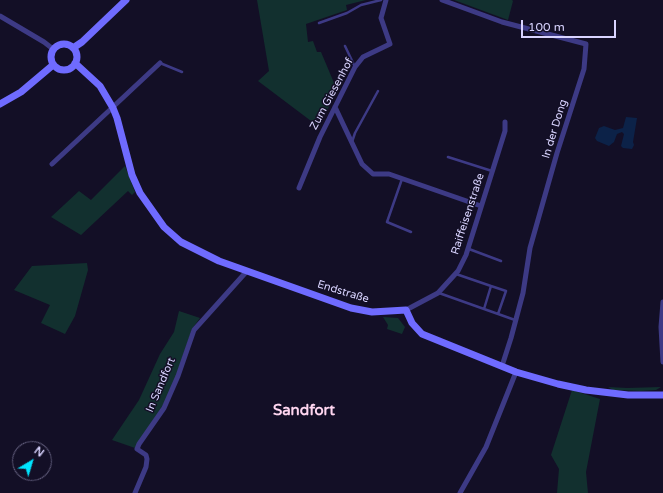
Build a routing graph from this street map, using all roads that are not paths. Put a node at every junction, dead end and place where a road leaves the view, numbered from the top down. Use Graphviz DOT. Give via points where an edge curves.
graph roads {
  1 [pos="126,0"];
  2 [pos="381,0"];
  3 [pos="386,0"];
  4 [pos="442,0"];
  5 [pos="0,16"];
  6 [pos="319,23"];
  7 [pos="345,46"];
  8 [pos="73,48"];
  9 [pos="53,49"];
  10 [pos="75,63"];
  11 [pos="160,63"];
  12 [pos="53,65"];
  13 [pos="355,67"];
  14 [pos="182,72"];
  15 [pos="378,91"];
  16 [pos="0,104"];
  17 [pos="335,107"];
  18 [pos="113,108"];
  19 [pos="505,122"];
  20 [pos="352,143"];
  21 [pos="448,157"];
  22 [pos="52,164"];
  23 [pos="492,171"];
  24 [pos="402,179"];
  25 [pos="299,188"];
  26 [pos="481,206"];
  27 [pos="411,232"];
  28 [pos="468,248"];
  29 [pos="501,261"];
  30 [pos="247,271"];
  31 [pos="456,274"];
  32 [pos="491,286"];
  33 [pos="438,292"];
  34 [pos="663,302"];
  35 [pos="484,309"];
  36 [pos="406,310"];
  37 [pos="498,314"];
  38 [pos="516,320"];
  39 [pos="663,362"];
  40 [pos="502,366"];
  41 [pos="516,372"];
  42 [pos="663,395"];
  43 [pos="135,493"];
  44 [pos="460,493"];
  1 -- 8 [label="street"];
  2 -- 6 [label="lane" via="361,5"];
  3 -- 13 [label="street, Zum Giesenhof" via="381,18 390,44 363,57"];
  4 -- 38 [label="street, In der Dong" via="502,22 586,44 584,69 530,248"];
  5 -- 9 [label="street"];
  7 -- 13 [label="lane"];
  8 -- 9 [label="street" via="63,44"];
  8 -- 10 [label="street" via="77,55"];
  9 -- 12 [label="street" via="50,57"];
  10 -- 12 [label="street" via="68,70 57,69"];
  10 -- 18 [label="street, Endstraße" via="100,86"];
  11 -- 14 [label="lane"];
  11 -- 18 [label="street"];
  12 -- 16 [label="street" via="21,92"];
  13 -- 17 [label="street, Zum Giesenhof"];
  15 -- 20 [label="lane" via="355,132"];
  17 -- 20 [label="street"];
  17 -- 25 [label="street, Zum Giesenhof"];
  18 -- 22 [label="street"];
  18 -- 30 [label="street, Endstraße" via="132,175 140,193 164,227 181,242 199,252"];
  19 -- 23 [label="street, Raiffeisenstraße" via="505,131"];
  20 -- 24 [label="street" via="362,164 373,174 389,174"];
  21 -- 23 [label="lane"];
  23 -- 26 [label="street, Raiffeisenstraße"];
  24 -- 26 [label="street"];
  24 -- 27 [label="lane" via="387,222"];
  26 -- 28 [label="street, Raiffeisenstraße"];
  28 -- 29 [label="lane"];
  28 -- 31 [label="street, Raiffeisenstraße"];
  30 -- 36 [label="street, Endstraße" via="351,308 372,312"];
  30 -- 43 [label="street, In Sandfort" via="194,330 167,401 157,421 137,449 146,455 147,459"];
  31 -- 32 [label="lane"];
  31 -- 33 [label="street, Raiffeisenstraße"];
  32 -- 35 [label="lane"];
  32 -- 37 [label="lane" via="506,291"];
  33 -- 35 [label="lane"];
  33 -- 36 [label="street, Raiffeisenstraße"];
  34 -- 39 [label="street"];
  35 -- 37 [label="lane"];
  36 -- 40 [label="street" via="412,323 422,334"];
  37 -- 38 [label="lane"];
  38 -- 40 [label="street, In der Dong"];
  40 -- 41 [label="street"];
  41 -- 42 [label="street" via="586,390 628,395"];
  41 -- 44 [label="street" via="486,447"];
}
